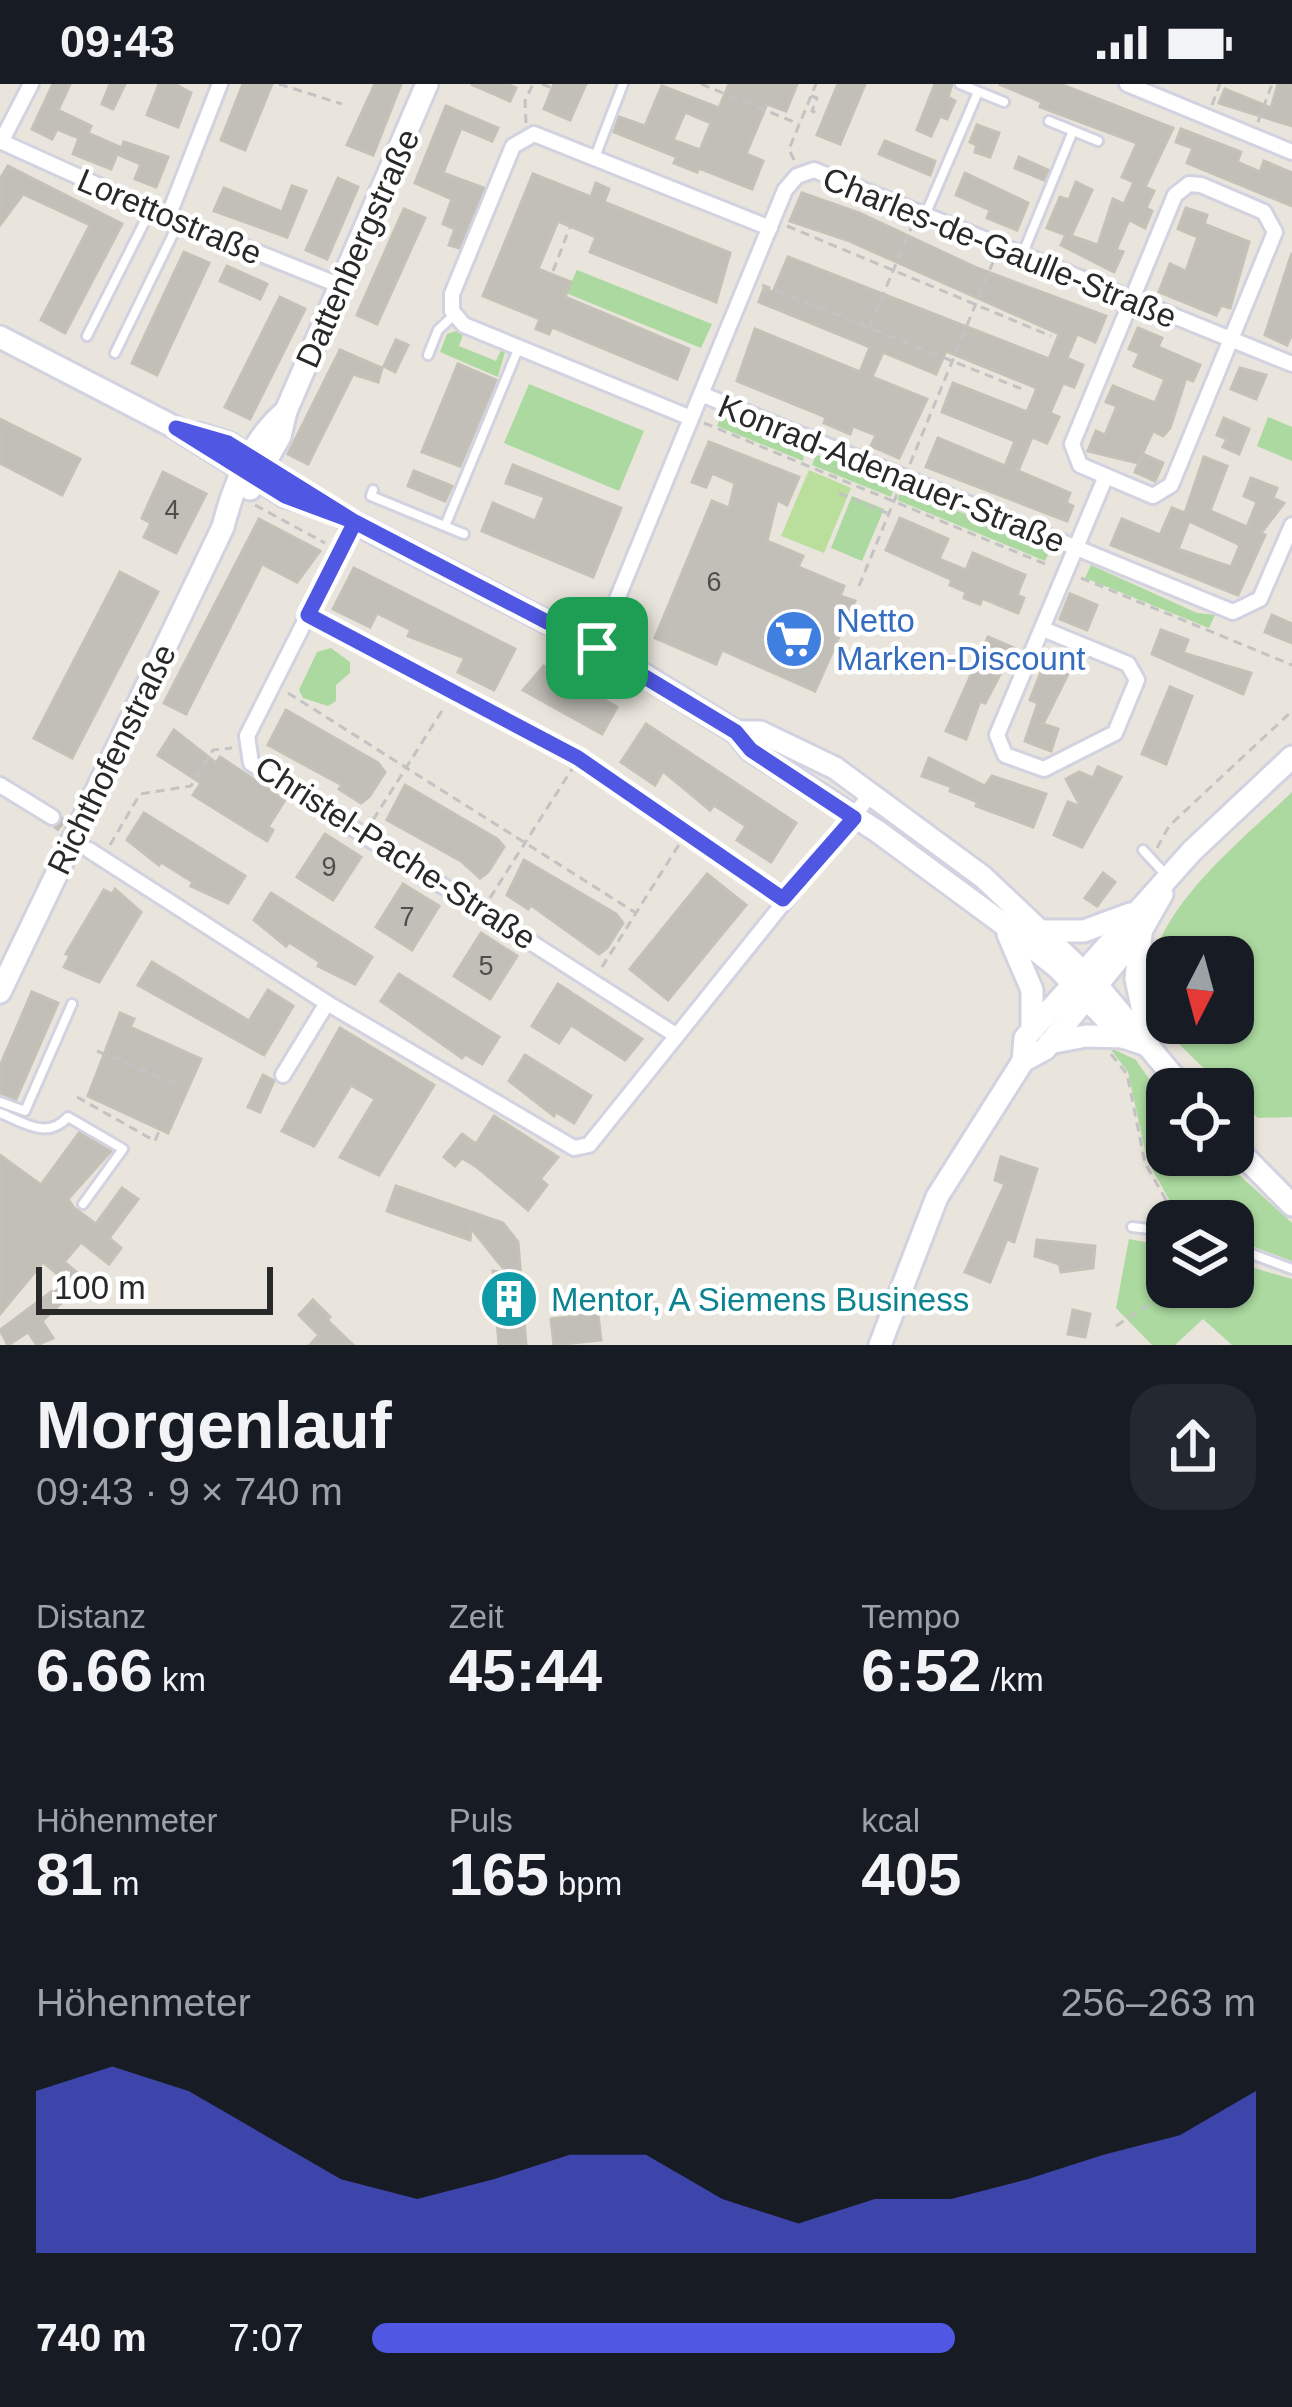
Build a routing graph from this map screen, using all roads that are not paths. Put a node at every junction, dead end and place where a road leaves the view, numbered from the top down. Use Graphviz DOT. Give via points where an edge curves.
graph roads {
  1 [pos="32,84"];
  2 [pos="220,84"];
  3 [pos="427,84"];
  4 [pos="623,84"];
  5 [pos="960,84"];
  6 [pos="1127,84"];
  7 [pos="978,92"];
  8 [pos="1004,102"];
  9 [pos="1049,121"];
  10 [pos="1073,131"];
  11 [pos="1098,141"];
  12 [pos="0,142"];
  13 [pos="1292,152"];
  14 [pos="595,157"];
  15 [pos="151,210"];
  16 [pos="926,213"];
  17 [pos="174,219"];
  18 [pos="775,226"];
  19 [pos="1023,253"];
  20 [pos="341,286"];
  21 [pos="1134,298"];
  22 [pos="454,314"];
  23 [pos="87,336"];
  24 [pos="0,337"];
  25 [pos="1233,341"];
  26 [pos="519,347"];
  27 [pos="116,353"];
  28 [pos="428,355"];
  29 [pos="1292,364"];
  30 [pos="701,394"];
  31 [pos="692,418"];
  32 [pos="253,475"];
  33 [pos="1106,476"];
  34 [pos="373,490"];
  35 [pos="355,522"];
  36 [pos="445,526"];
  37 [pos="1291,530"];
  38 [pos="464,534"];
  39 [pos="1074,548"];
  40 [pos="308,615"];
  41 [pos="1043,629"];
  42 [pos="597,648"];
  43 [pos="736,732"];
  44 [pos="811,754"];
  45 [pos="1292,758"];
  46 [pos="794,778"];
  47 [pos="0,785"];
  48 [pos="871,794"];
  49 [pos="52,818"];
  50 [pos="854,818"];
  51 [pos="1143,850"];
  52 [pos="95,855"];
  53 [pos="1173,873"];
  54 [pos="783,899"];
  55 [pos="1139,921"];
  56 [pos="1002,923"];
  57 [pos="1043,931"];
  58 [pos="1084,984"];
  59 [pos="0,992"];
  60 [pos="328,1003"];
  61 [pos="72,1004"];
  62 [pos="674,1034"];
  63 [pos="1040,1036"];
  64 [pos="1131,1044"];
  65 [pos="1159,1068"];
  66 [pos="284,1075"];
  67 [pos="0,1102"];
  68 [pos="0,1113"];
  69 [pos="1254,1166"];
  70 [pos="83,1204"];
  71 [pos="1292,1205"];
  72 [pos="1132,1227"];
  73 [pos="1146,1229"];
  74 [pos="1254,1255"];
  75 [pos="1292,1270"];
  76 [pos="880,1345"];
  1 -- 12 [label="street"];
  2 -- 17 [label="street"];
  3 -- 20 [label="main road, Dattenbergstraße"];
  4 -- 14 [label="lane"];
  5 -- 7 [label="lane"];
  6 -- 13 [label="street"];
  7 -- 8 [label="lane"];
  7 -- 16 [label="lane"];
  9 -- 10 [label="lane"];
  10 -- 11 [label="lane"];
  10 -- 19 [label="lane"];
  12 -- 15 [label="street, Lorettostraße"];
  14 -- 18 [label="street"];
  14 -- 22 [label="street" via="542,135 513,146 452,294"];
  15 -- 17 [label="street, Lorettostraße"];
  15 -- 23 [label="lane"];
  16 -- 18 [label="street, Charles-de-Gaulle-Straße" via="824,172 800,173 785,190"];
  16 -- 19 [label="street, Charles-de-Gaulle-Straße"];
  17 -- 20 [label="street, Lorettostraße"];
  17 -- 27 [label="lane"];
  18 -- 30 [label="street, Charles-de-Gaulle-Straße"];
  19 -- 21 [label="street, Charles-de-Gaulle-Straße"];
  20 -- 32 [label="main road, Dattenbergstraße" via="280,436"];
  21 -- 25 [label="street, Charles-de-Gaulle-Straße"];
  21 -- 25 [label="street" via="1183,186 1264,212 1275,232"];
  21 -- 33 [label="street" via="1072,444 1080,465"];
  22 -- 26 [label="street"];
  22 -- 28 [label="lane"];
  24 -- 32 [label="main road"];
  25 -- 29 [label="street, Charles-de-Gaulle-Straße"];
  25 -- 33 [label="street" via="1168,490 1153,496"];
  26 -- 31 [label="street"];
  26 -- 36 [label="lane"];
  30 -- 31 [label="street, Konrad-Adenauer-Straße"];
  30 -- 39 [label="street, Konrad-Adenauer-Straße"];
  31 -- 42 [label="street, Konrad-Adenauer-Straße"];
  32 -- 35 [label="main road"];
  32 -- 59 [label="main road, Richthofenstraße"];
  33 -- 39 [label="street"];
  34 -- 36 [label="lane" via="371,496"];
  35 -- 40 [label="street, Christel-Pache-Straße"];
  35 -- 42 [label="main road"];
  36 -- 38 [label="lane"];
  37 -- 39 [label="street, Konrad-Adenauer-Straße" via="1260,599 1233,612"];
  39 -- 41 [label="street"];
  40 -- 54 [label="street" via="578,758"];
  40 -- 62 [label="street, Christel-Pache-Straße" via="245,746 251,763"];
  41 -- 41 [label="street" via="998,735 1005,755 1044,769 1115,733 1137,680 1128,664"];
  42 -- 43 [label="main road"];
  43 -- 44 [label="main road" via="760,732"];
  43 -- 46 [label="main road"];
  44 -- 46 [label="lane"];
  44 -- 48 [label="main road"];
  45 -- 53 [label="main road"];
  46 -- 50 [label="main road"];
  47 -- 49 [label="street"];
  48 -- 50 [label="street"];
  48 -- 57 [label="main road"];
  50 -- 54 [label="street"];
  50 -- 56 [label="main road"];
  51 -- 53 [label="lane"];
  52 -- 60 [label="street"];
  53 -- 55 [label="main road"];
  54 -- 62 [label="street"];
  55 -- 57 [label="main road"];
  55 -- 58 [label="main road"];
  55 -- 64 [label="main road"];
  56 -- 58 [label="main road"];
  56 -- 63 [label="main road" via="1032,990"];
  57 -- 58 [label="main road"];
  58 -- 63 [label="main road"];
  58 -- 64 [label="main road" via="1138,1029"];
  60 -- 62 [label="street" via="574,1148 589,1145"];
  60 -- 66 [label="street"];
  61 -- 67 [label="lane" via="25,1111"];
  63 -- 64 [label="main road"];
  63 -- 76 [label="main road" via="937,1197"];
  64 -- 65 [label="main road"];
  68 -- 70 [label="lane" via="43,1131 68,1117 123,1149"];
  69 -- 71 [label="main road"];
  72 -- 73 [label="lane"];
  74 -- 75 [label="lane"];
}
